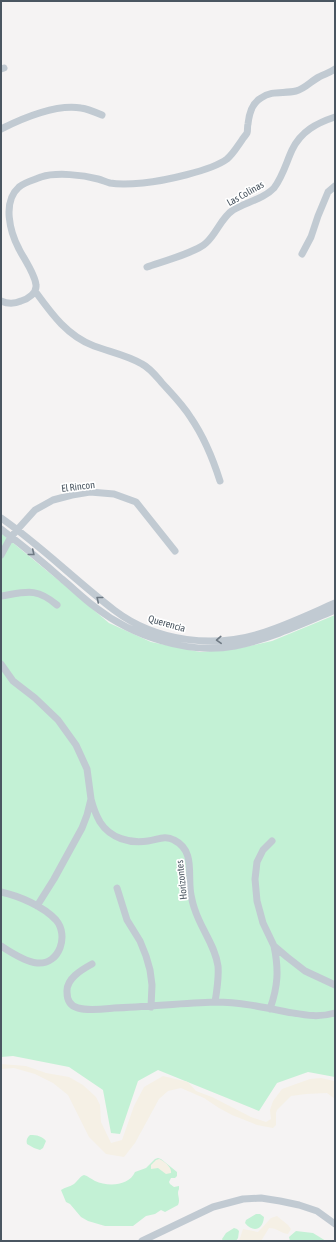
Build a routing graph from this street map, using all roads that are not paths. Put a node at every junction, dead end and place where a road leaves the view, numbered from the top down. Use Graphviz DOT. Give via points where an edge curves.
graph roads {
  1 [pos="335,69"];
  2 [pos="102,115"];
  3 [pos="335,117"];
  4 [pos="1,129"];
  5 [pos="335,186"];
  6 [pos="302,254"];
  7 [pos="147,267"];
  8 [pos="35,291"];
  9 [pos="1,301"];
  10 [pos="220,481"];
  11 [pos="1,518"];
  12 [pos="1,529"];
  13 [pos="17,530"];
  14 [pos="11,537"];
  15 [pos="175,551"];
  16 [pos="1,555"];
  17 [pos="1,596"];
  18 [pos="335,603"];
  19 [pos="57,605"];
  20 [pos="335,610"];
  21 [pos="1,664"];
  22 [pos="91,799"];
  23 [pos="272,840"];
  24 [pos="117,888"];
  25 [pos="1,892"];
  26 [pos="37,906"];
  27 [pos="1,946"];
  28 [pos="274,946"];
  29 [pos="92,964"];
  30 [pos="335,985"];
  31 [pos="215,1002"];
  32 [pos="151,1006"];
  33 [pos="270,1009"];
  34 [pos="335,1013"];
  35 [pos="335,1224"];
  36 [pos="142,1241"];
  1 -- 8 [label="street" via="304,88 268,94 255,102 251,108 247,133 235,152 218,164 153,182 110,183 74,175 58,175 45,176 19,187 10,202 9,216 12,234 34,277"];
  2 -- 4 [label="street" via="82,108 68,107 22,119"];
  3 -- 7 [label="street, Las Colinas" via="319,122 306,131 293,149 285,170 273,189 227,215 205,244"];
  5 -- 6 [label="street" via="328,192"];
  8 -- 9 [label="street" via="29,298 15,304"];
  8 -- 10 [label="street" via="52,314 78,338 143,364 152,372 190,416 201,434"];
  11 -- 13 [label="street, Querencia"];
  12 -- 14 [label="street, Querencia"];
  13 -- 14 [label="street, El Rincon"];
  13 -- 15 [label="street, El Rincon" via="36,510 53,500 90,492 114,494 136,502"];
  18 -- 13 [label="street, Querencia, one-way" via="264,633 232,640 197,641 175,638 128,620"];
  14 -- 16 [label="street, El Rincon"];
  14 -- 20 [label="street, Querencia, one-way" via="109,617 151,638 174,644 197,647 234,646 267,638"];
  17 -- 19 [label="street" via="34,592 42,594"];
  21 -- 22 [label="street" via="13,681 58,720 76,745 87,769"];
  22 -- 26 [label="street" via="82,828"];
  22 -- 31 [label="street, Horizontes" via="100,822 113,835 131,842 166,838 174,840 187,852 190,860 190,892 195,910 214,949 218,966"];
  23 -- 28 [label="street" via="263,850 258,862 255,892 262,923"];
  24 -- 32 [label="street" via="127,920 146,956 152,985"];
  25 -- 26 [label="street"];
  26 -- 27 [label="street" via="53,918 59,927 62,939 56,956 46,962 36,963"];
  28 -- 30 [label="street" via="294,963"];
  28 -- 33 [label="street" via="278,974"];
  29 -- 32 [label="street" via="82,970 66,987 70,1003 77,1008"];
  31 -- 32 [label="street"];
  31 -- 33 [label="street"];
  33 -- 34 [label="street" via="316,1016"];
  35 -- 36 [label="street" via="317,1211 299,1205 262,1198 243,1199 213,1207"];
}
